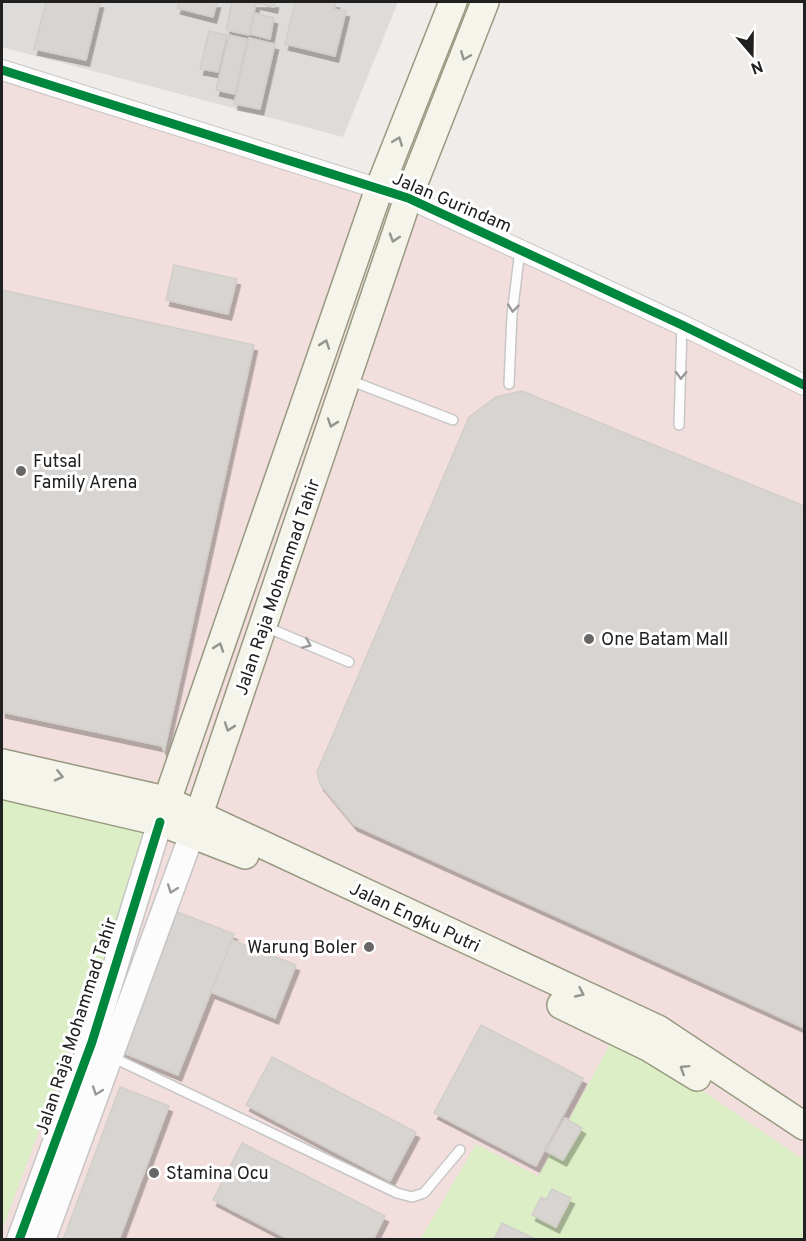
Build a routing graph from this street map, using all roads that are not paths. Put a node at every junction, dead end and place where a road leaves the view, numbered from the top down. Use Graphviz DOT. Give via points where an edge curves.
graph roads {
  1 [pos="453,2"];
  2 [pos="485,2"];
  3 [pos="2,70"];
  4 [pos="379,189"];
  5 [pos="408,198"];
  6 [pos="520,250"];
  7 [pos="682,325"];
  8 [pos="347,379"];
  9 [pos="509,384"];
  10 [pos="804,385"];
  11 [pos="453,420"];
  12 [pos="680,424"];
  13 [pos="264,626"];
  14 [pos="349,662"];
  15 [pos="2,763"];
  16 [pos="2,785"];
  17 [pos="162,811"];
  18 [pos="196,824"];
  19 [pos="110,1057"];
  20 [pos="804,1126"];
  21 [pos="804,1145"];
  22 [pos="460,1150"];
  23 [pos="19,1239"];
  24 [pos="43,1239"];
  4 -- 1 [label="main road, Jalan Raja Mohammad Tahir, one-way"];
  2 -- 5 [label="main road, Jalan Raja Mohammad Tahir, one-way"];
  3 -- 4 [label="street, Jalan Gurindam"];
  4 -- 5 [label="street, Jalan Gurindam"];
  17 -- 4 [label="main road, Jalan Raja Mohammad Tahir, one-way"];
  5 -- 6 [label="street, Jalan Gurindam"];
  5 -- 8 [label="main road, Jalan Raja Mohammad Tahir, one-way"];
  6 -- 7 [label="street, Jalan Gurindam"];
  6 -- 9 [label="lane, one-way"];
  7 -- 10 [label="street, Jalan Gurindam"];
  7 -- 12 [label="lane, one-way"];
  8 -- 11 [label="lane"];
  8 -- 13 [label="main road, Jalan Raja Mohammad Tahir, one-way"];
  13 -- 14 [label="lane, one-way"];
  13 -- 18 [label="main road, Jalan Raja Mohammad Tahir, one-way"];
  15 -- 17 [label="main road, Jalan Engku Putri, one-way"];
  16 -- 17 [label="main road, Jalan Engku Putri"];
  17 -- 18 [label="main road, Jalan Engku Putri"];
  17 -- 23 [label="street, Jalan Raja Mohammad Tahir" via="92,1042"];
  18 -- 19 [label="street, Jalan Raja Mohammad Tahir, one-way"];
  18 -- 20 [label="main road, Jalan Engku Putri, one-way" via="658,1029"];
  21 -- 18 [label="main road, Jalan Engku Putri, one-way" via="648,1047"];
  19 -- 22 [label="lane" via="412,1197 424,1193"];
  19 -- 24 [label="street, Jalan Raja Mohammad Tahir, one-way"];
}
